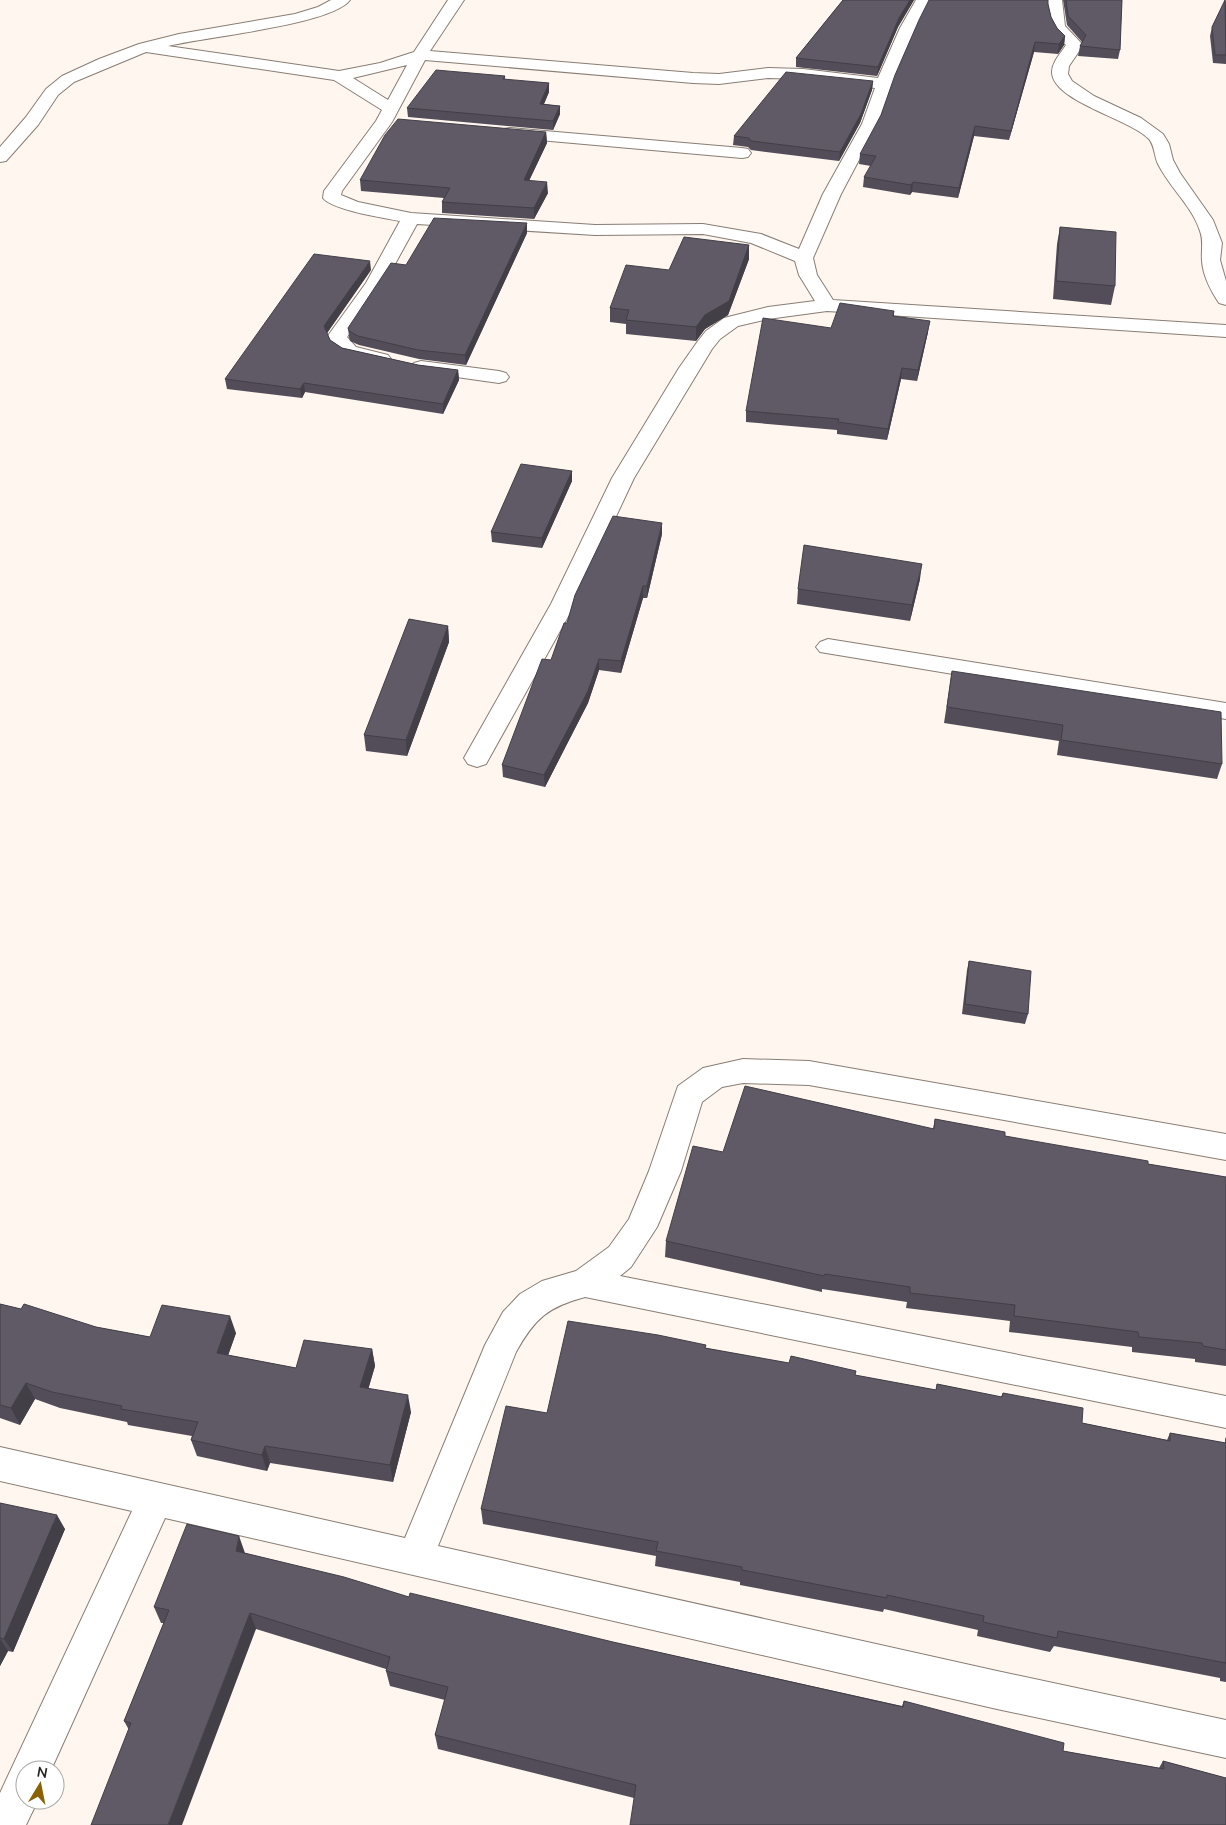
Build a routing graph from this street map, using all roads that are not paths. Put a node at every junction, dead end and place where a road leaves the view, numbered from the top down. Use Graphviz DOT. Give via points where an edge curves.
graph roads {
  1 [pos="342,0"];
  2 [pos="456,0"];
  3 [pos="924,0"];
  4 [pos="1055,1"];
  5 [pos="145,47"];
  6 [pos="420,55"];
  7 [pos="339,76"];
  8 [pos="884,84"];
  9 [pos="387,115"];
  10 [pos="404,124"];
  11 [pos="493,132"];
  12 [pos="742,153"];
  13 [pos="0,157"];
  14 [pos="411,218"];
  15 [pos="804,258"];
  16 [pos="1226,298"];
  17 [pos="827,305"];
  18 [pos="1226,330"];
  19 [pos="499,377"];
  20 [pos="828,647"];
  21 [pos="1226,711"];
  22 [pos="477,758"];
  23 [pos="1226,1147"];
  24 [pos="585,1283"];
  25 [pos="1226,1412"];
  26 [pos="0,1464"];
  27 [pos="156,1498"];
  28 [pos="415,1559"];
  29 [pos="1226,1739"];
  30 [pos="36,1760"];
  31 [pos="15,1805"];
  32 [pos="6,1825"];
  1 -- 5 [label="street" via="297,18 184,37"];
  2 -- 6 [label="street"];
  3 -- 8 [label="street"];
  4 -- 16 [label="street" via="1060,34 1074,44 1062,63 1060,74 1078,94 1143,125 1157,137 1168,167 1204,217 1213,242 1211,260 1215,279"];
  5 -- 7 [label="street"];
  5 -- 13 [label="street" via="75,76 52,92"];
  6 -- 7 [label="street" via="384,67"];
  6 -- 8 [label="street" via="684,77 719,78 768,72"];
  6 -- 9 [label="street"];
  7 -- 9 [label="street"];
  8 -- 15 [label="street" via="870,124 832,194"];
  9 -- 10 [label="street"];
  9 -- 14 [label="street" via="332,198 353,206"];
  11 -- 12 [label="street"];
  14 -- 15 [label="street" via="587,229 703,229 755,238"];
  14 -- 19 [label="street" via="375,284 337,337 340,345 351,352 419,367"];
  15 -- 17 [label="street" via="808,275"];
  17 -- 18 [label="street"];
  17 -- 22 [label="street" via="768,313 732,322 705,345 623,478 563,604"];
  20 -- 21 [label="street"];
  23 -- 24 [label="street" via="809,1073 742,1071 714,1076 689,1095 665,1171 640,1227 620,1256"];
  24 -- 25 [label="street"];
  24 -- 28 [label="street" via="554,1291 532,1304 515,1322 502,1345"];
  26 -- 27 [label="street"];
  27 -- 28 [label="street"];
  27 -- 30 [label="street"];
  28 -- 29 [label="street"];
  31 -- 32 [label="street"];
}
